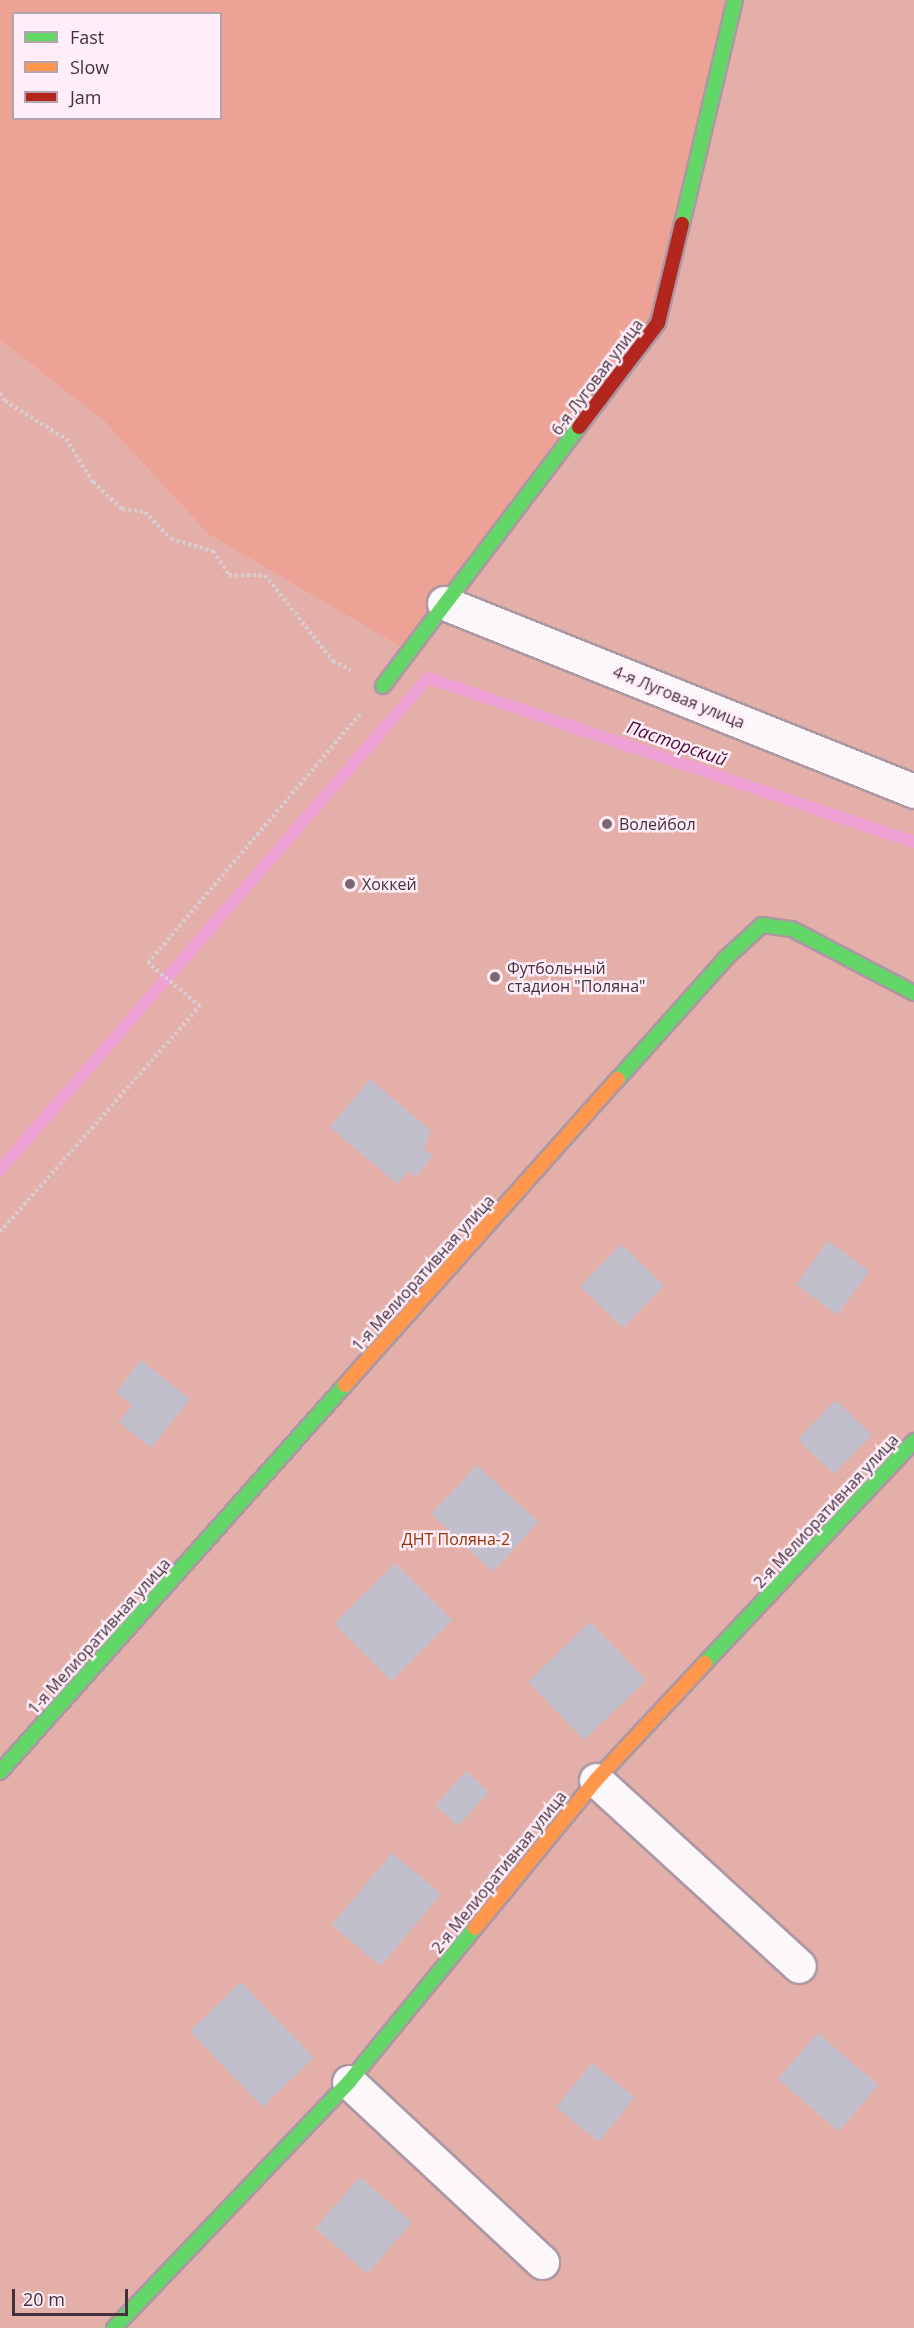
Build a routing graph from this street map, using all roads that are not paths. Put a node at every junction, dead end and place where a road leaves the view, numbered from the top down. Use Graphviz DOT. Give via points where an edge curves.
graph roads {
  1 [pos="735,0"];
  2 [pos="444,603"];
  3 [pos="382,686"];
  4 [pos="914,791"];
  5 [pos="914,993"];
  6 [pos="914,1441"];
  7 [pos="0,1772"];
  8 [pos="596,1780"];
  9 [pos="799,1966"];
  10 [pos="349,2082"];
  11 [pos="542,2262"];
  12 [pos="114,2328"];
  1 -- 2 [label="street, 6-я Луговая улица" via="658,323"];
  2 -- 3 [label="street, 6-я Луговая улица"];
  2 -- 4 [label="street, 4-я Луговая улица"];
  5 -- 7 [label="street, 1-я Мелиоративная улица" via="792,929 762,925 718,967"];
  6 -- 8 [label="street, 2-я Мелиоративная улица"];
  8 -- 9 [label="street"];
  8 -- 10 [label="street, 2-я Мелиоративная улица"];
  10 -- 11 [label="street"];
  10 -- 12 [label="street, 2-я Мелиоративная улица"];
}
